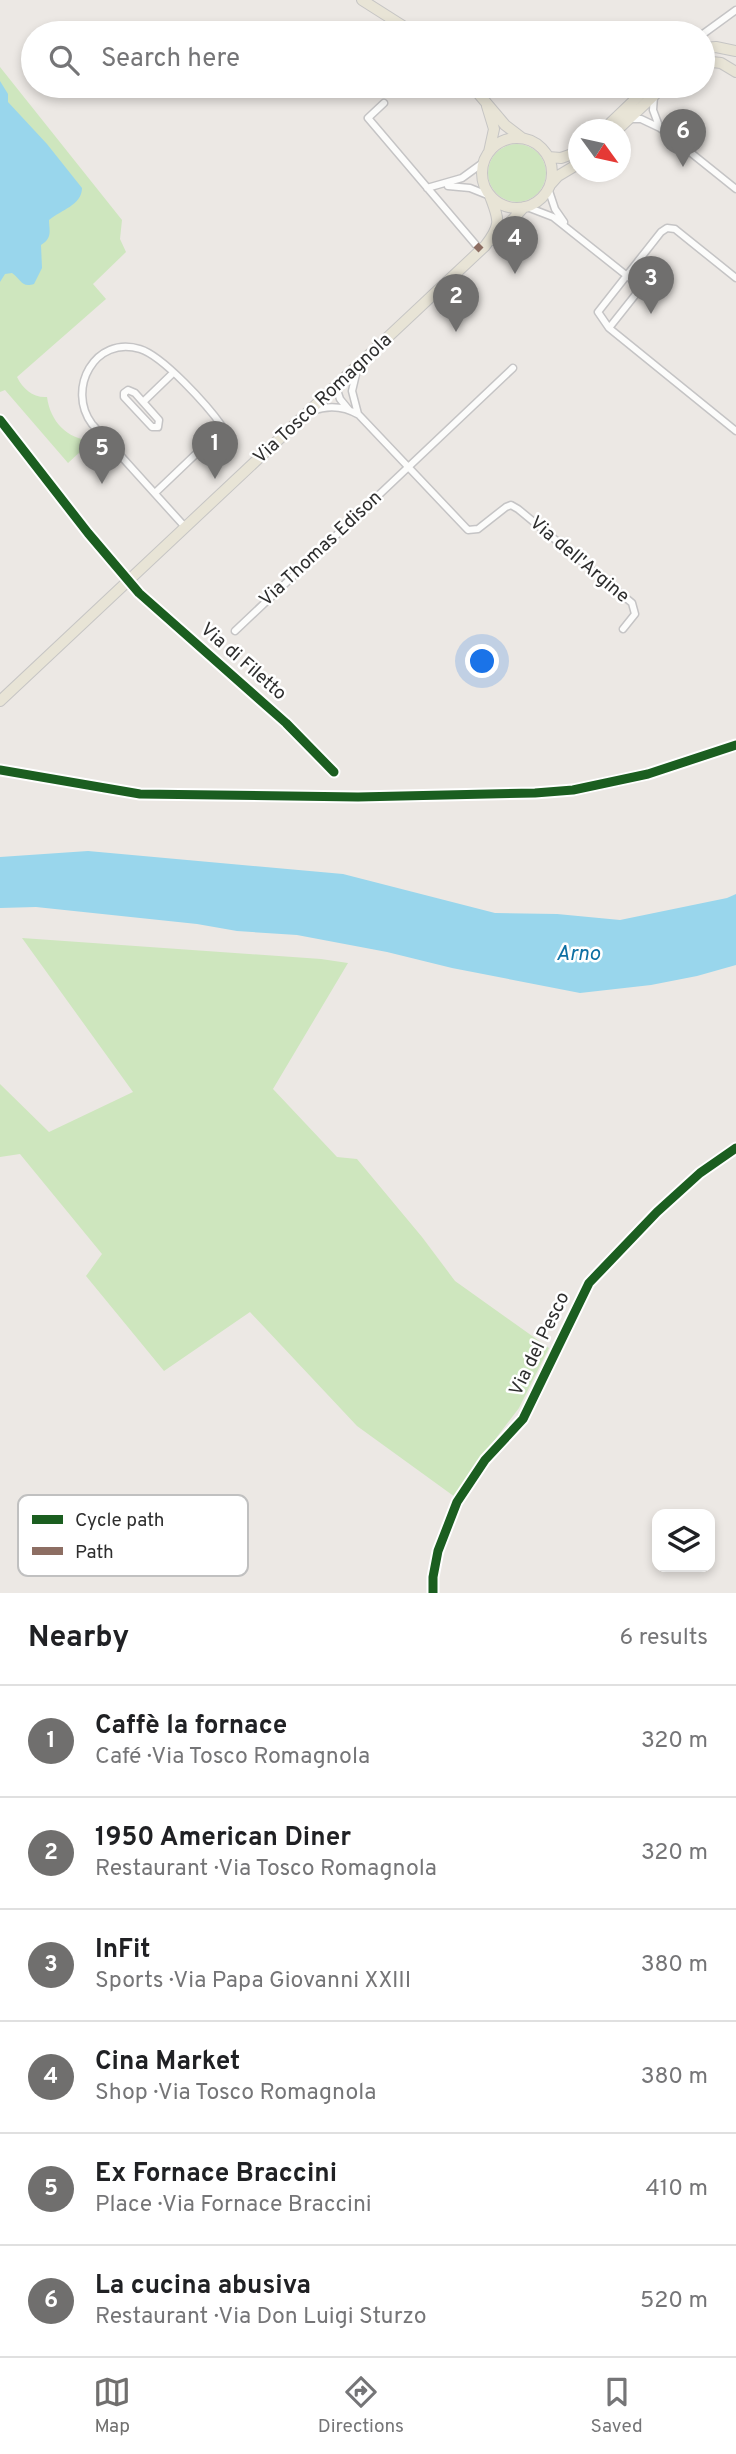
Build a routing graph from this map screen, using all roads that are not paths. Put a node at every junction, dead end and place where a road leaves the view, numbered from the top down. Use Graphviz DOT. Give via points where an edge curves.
graph roads {
  1 [pos="362,0"];
  2 [pos="736,10"];
  3 [pos="395,21"];
  4 [pos="715,25"];
  5 [pos="715,47"];
  6 [pos="736,51"];
  7 [pos="715,62"];
  8 [pos="736,72"];
  9 [pos="481,98"];
  10 [pos="642,98"];
  11 [pos="645,98"];
  12 [pos="652,98"];
  13 [pos="384,103"];
  14 [pos="487,105"];
  15 [pos="616,119"];
  16 [pos="628,119"];
  17 [pos="631,119"];
  18 [pos="660,128"];
  19 [pos="527,140"];
  20 [pos="489,152"];
  21 [pos="568,156"];
  22 [pos="548,157"];
  23 [pos="484,162"];
  24 [pos="568,170"];
  25 [pos="442,186"];
  26 [pos="549,187"];
  27 [pos="428,188"];
  28 [pos="736,189"];
  29 [pos="490,196"];
  30 [pos="525,207"];
  31 [pos="570,229"];
  32 [pos="480,245"];
  33 [pos="628,276"];
  34 [pos="736,278"];
  35 [pos="609,328"];
  36 [pos="362,363"];
  37 [pos="513,368"];
  38 [pos="173,373"];
  39 [pos="336,387"];
  40 [pos="353,397"];
  41 [pos="143,402"];
  42 [pos="349,410"];
  43 [pos="310,412"];
  44 [pos="359,415"];
  45 [pos="0,419"];
  46 [pos="736,431"];
  47 [pos="408,467"];
  48 [pos="155,493"];
  49 [pos="186,528"];
  50 [pos="129,581"];
  51 [pos="623,629"];
  52 [pos="235,631"];
  53 [pos="0,701"];
  54 [pos="334,772"];
  55 [pos="736,1148"];
  56 [pos="433,1593"];
  1 -- 3 [label="main road"];
  2 -- 4 [label="street"];
  5 -- 6 [label="main road"];
  7 -- 8 [label="main road"];
  9 -- 14 [label="main road"];
  10 -- 15 [label="main road"];
  11 -- 16 [label="main road"];
  12 -- 18 [label="street"];
  13 -- 27 [label="street" via="368,118"];
  14 -- 19 [label="main road"];
  14 -- 20 [label="main road" via="494,130"];
  17 -- 18 [label="street" via="646,120"];
  18 -- 28 [label="street"];
  19 -- 20 [label="main road" via="509,139"];
  19 -- 22 [label="main road"];
  20 -- 23 [label="main road"];
  21 -- 22 [label="main road"];
  22 -- 26 [label="main road"];
  23 -- 25 [label="street"];
  23 -- 29 [label="main road" via="482,180"];
  24 -- 26 [label="main road"];
  25 -- 27 [label="street"];
  25 -- 29 [label="street" via="470,188"];
  26 -- 30 [label="main road" via="537,202"];
  26 -- 31 [label="street" via="555,209"];
  27 -- 32 [label="street"];
  29 -- 30 [label="main road" via="503,206"];
  29 -- 32 [label="main road, Via Tosco Romagnola" via="498,221 495,233"];
  30 -- 31 [label="street" via="545,212"];
  30 -- 32 [label="main road, Via Tosco Romagnola" via="496,238"];
  31 -- 33 [label="street"];
  32 -- 36 [label="main road, Via Tosco Romagnola"];
  33 -- 34 [label="street" via="661,232 672,228"];
  33 -- 35 [label="street" via="636,283 636,294"];
  33 -- 35 [label="street" via="598,312"];
  35 -- 46 [label="street"];
  36 -- 39 [label="main road, Via Tosco Romagnola"];
  36 -- 40 [label="street" via="353,380"];
  37 -- 47 [label="street, Via Thomas Edison"];
  38 -- 41 [label="street"];
  38 -- 48 [label="street" via="222,427"];
  38 -- 48 [label="street" via="150,353 122,348 97,359 81,386 90,422"];
  39 -- 40 [label="street"];
  39 -- 42 [label="street"];
  39 -- 43 [label="main road, Via Tosco Romagnola"];
  40 -- 44 [label="street"];
  41 -- 41 [label="street" via="131,390 124,393 152,426 158,427 159,420"];
  42 -- 43 [label="street" via="334,407"];
  42 -- 44 [label="street"];
  43 -- 49 [label="main road, Via Tosco Romagnola"];
  44 -- 47 [label="street"];
  45 -- 50 [label="street, Via di Filetto"];
  47 -- 51 [label="street, Via dell'Argine" via="467,529 478,529 504,508 514,506 632,603 635,614"];
  47 -- 52 [label="street, Via Thomas Edison"];
  48 -- 49 [label="street"];
  49 -- 50 [label="main road, Via Tosco Romagnola"];
  50 -- 53 [label="main road, Via Tosco Romagnola"];
  50 -- 54 [label="street, Via di Filetto"];
  55 -- 56 [label="street, Via del Pesco" via="657,1212 589,1283 523,1419 485,1460 457,1502 438,1551"];
}
